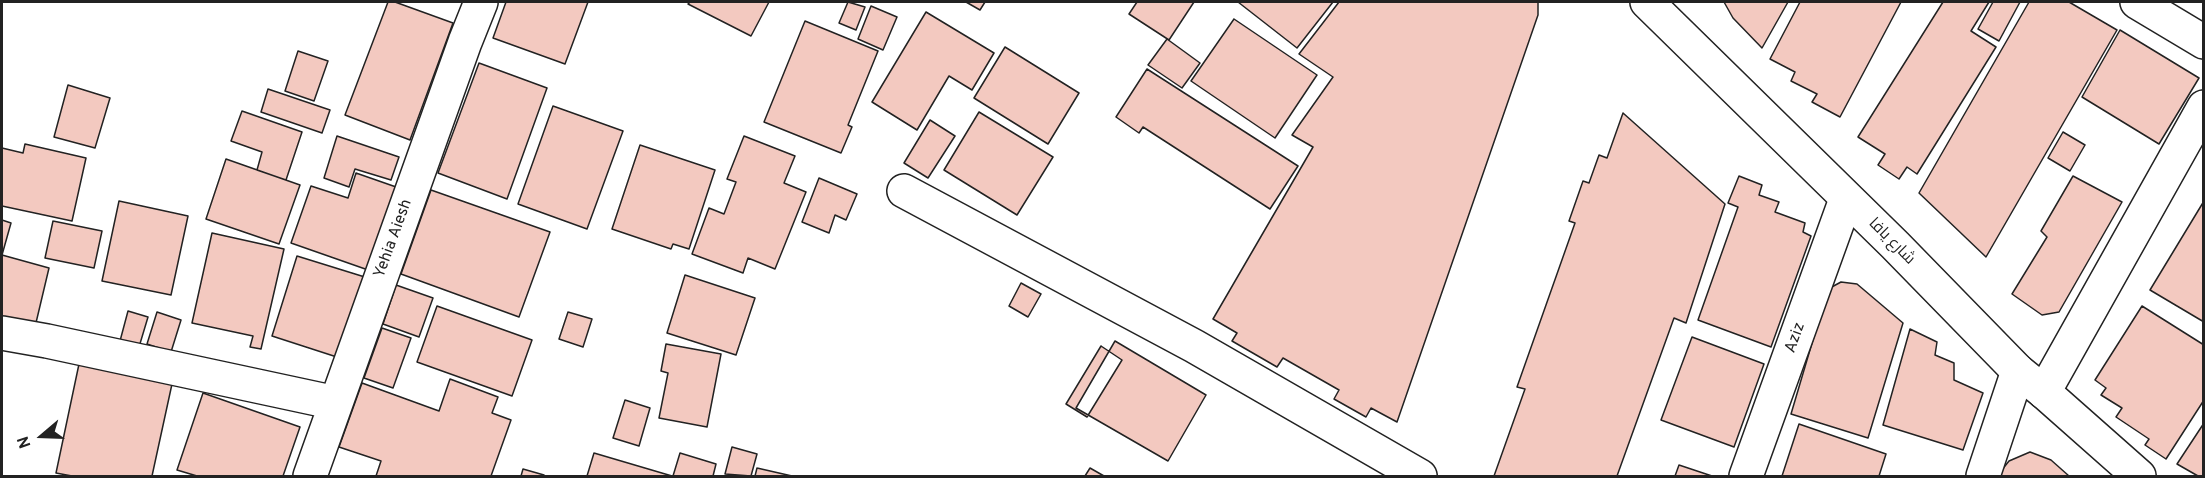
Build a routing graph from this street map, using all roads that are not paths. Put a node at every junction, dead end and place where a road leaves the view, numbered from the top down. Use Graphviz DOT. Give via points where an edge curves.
graph roads {
  1 [pos="481,2"];
  2 [pos="1647,2"];
  3 [pos="2137,2"];
  4 [pos="2204,42"];
  5 [pos="2204,107"];
  6 [pos="904,191"];
  7 [pos="1846,199"];
  8 [pos="2,333"];
  9 [pos="2018,371"];
  10 [pos="2044,392"];
  11 [pos="336,403"];
  12 [pos="310,477"];
  13 [pos="1420,477"];
  14 [pos="1746,477"];
  15 [pos="1983,477"];
  16 [pos="2139,477"];
  1 -- 11 [label="street, Yehia Aiesh"];
  2 -- 7 [label="street, شارع يافا"];
  3 -- 4 [label="street"];
  5 -- 10 [label="street"];
  6 -- 13 [label="street" via="1194,346"];
  7 -- 9 [label="street, شارع يافا"];
  7 -- 14 [label="street, Aziz"];
  8 -- 11 [label="street"];
  9 -- 10 [label="street, شارع يافا"];
  9 -- 15 [label="street"];
  10 -- 16 [label="street, شارع يافا"];
  11 -- 12 [label="street, Yehia Aiesh"];
}
